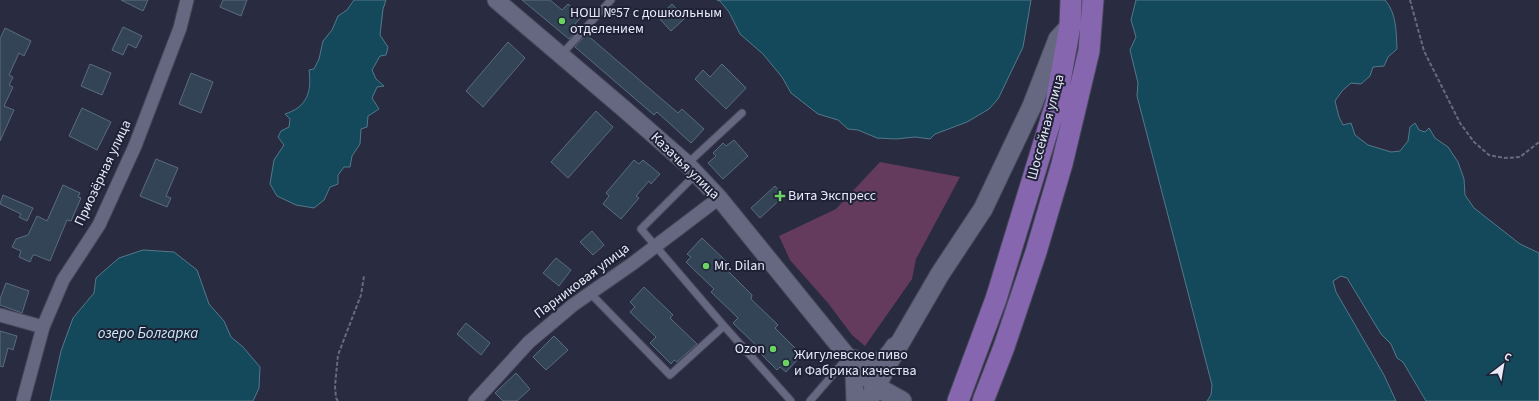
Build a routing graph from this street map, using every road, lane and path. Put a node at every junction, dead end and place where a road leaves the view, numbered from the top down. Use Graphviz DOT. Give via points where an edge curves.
graph roads {
  1 [pos="188,0"];
  2 [pos="496,0"];
  3 [pos="611,0"];
  4 [pos="1071,0"];
  5 [pos="1093,0"];
  6 [pos="1410,0"];
  7 [pos="1070,26"];
  8 [pos="561,55"];
  9 [pos="742,113"];
  10 [pos="1539,142"];
  11 [pos="692,169"];
  12 [pos="719,198"];
  13 [pos="655,246"];
  14 [pos="940,274"];
  15 [pos="364,276"];
  16 [pos="590,293"];
  17 [pos="0,315"];
  18 [pos="724,326"];
  19 [pos="44,327"];
  20 [pos="848,356"];
  21 [pos="872,393"];
  22 [pos="23,401"];
  23 [pos="338,401"];
  24 [pos="475,401"];
  25 [pos="791,401"];
  26 [pos="810,401"];
  27 [pos="855,401"];
  28 [pos="902,401"];
  29 [pos="958,401"];
  30 [pos="983,401"];
  1 -- 19 [label="street, Приозёрная улица" via="180,28 135,146 99,225 63,280"];
  2 -- 8 [label="street, Казачья улица"];
  3 -- 8 [label="lane"];
  4 -- 7 [label="main road"];
  5 -- 30 [label="main road, Шоссейная улица" via="1088,51 1062,164 1029,274"];
  6 -- 10 [label="path" via="1424,51 1460,123 1474,142 1489,155 1504,158 1520,157"];
  7 -- 14 [label="main road, Шоссейная улица" via="1058,39 1032,106 983,209"];
  7 -- 29 [label="main road, Шоссейная улица" via="1056,103 996,299"];
  8 -- 11 [label="street, Казачья улица"];
  9 -- 11 [label="lane"];
  11 -- 12 [label="street, Казачья улица"];
  11 -- 13 [label="lane" via="641,230"];
  12 -- 13 [label="street, Парниковая улица"];
  12 -- 20 [label="street, Казачья улица"];
  13 -- 16 [label="street, Парниковая улица"];
  13 -- 18 [label="lane"];
  14 -- 20 [label="street, Шоссейная улица" via="887,357 869,362"];
  14 -- 21 [label="main road, Шоссейная улица"];
  15 -- 23 [label="path" via="361,295 338,355 335,386"];
  16 -- 18 [label="lane" via="670,375"];
  16 -- 24 [label="street, Парниковая улица" via="528,342"];
  17 -- 19 [label="street"];
  18 -- 25 [label="lane"];
  19 -- 22 [label="street, Приозёрная улица"];
  20 -- 21 [label="street, Казачья улица"];
  20 -- 26 [label="lane"];
  20 -- 27 [label="street, Казачья улица" via="853,371"];
  21 -- 28 [label="main road, Казачья улица"];
}
